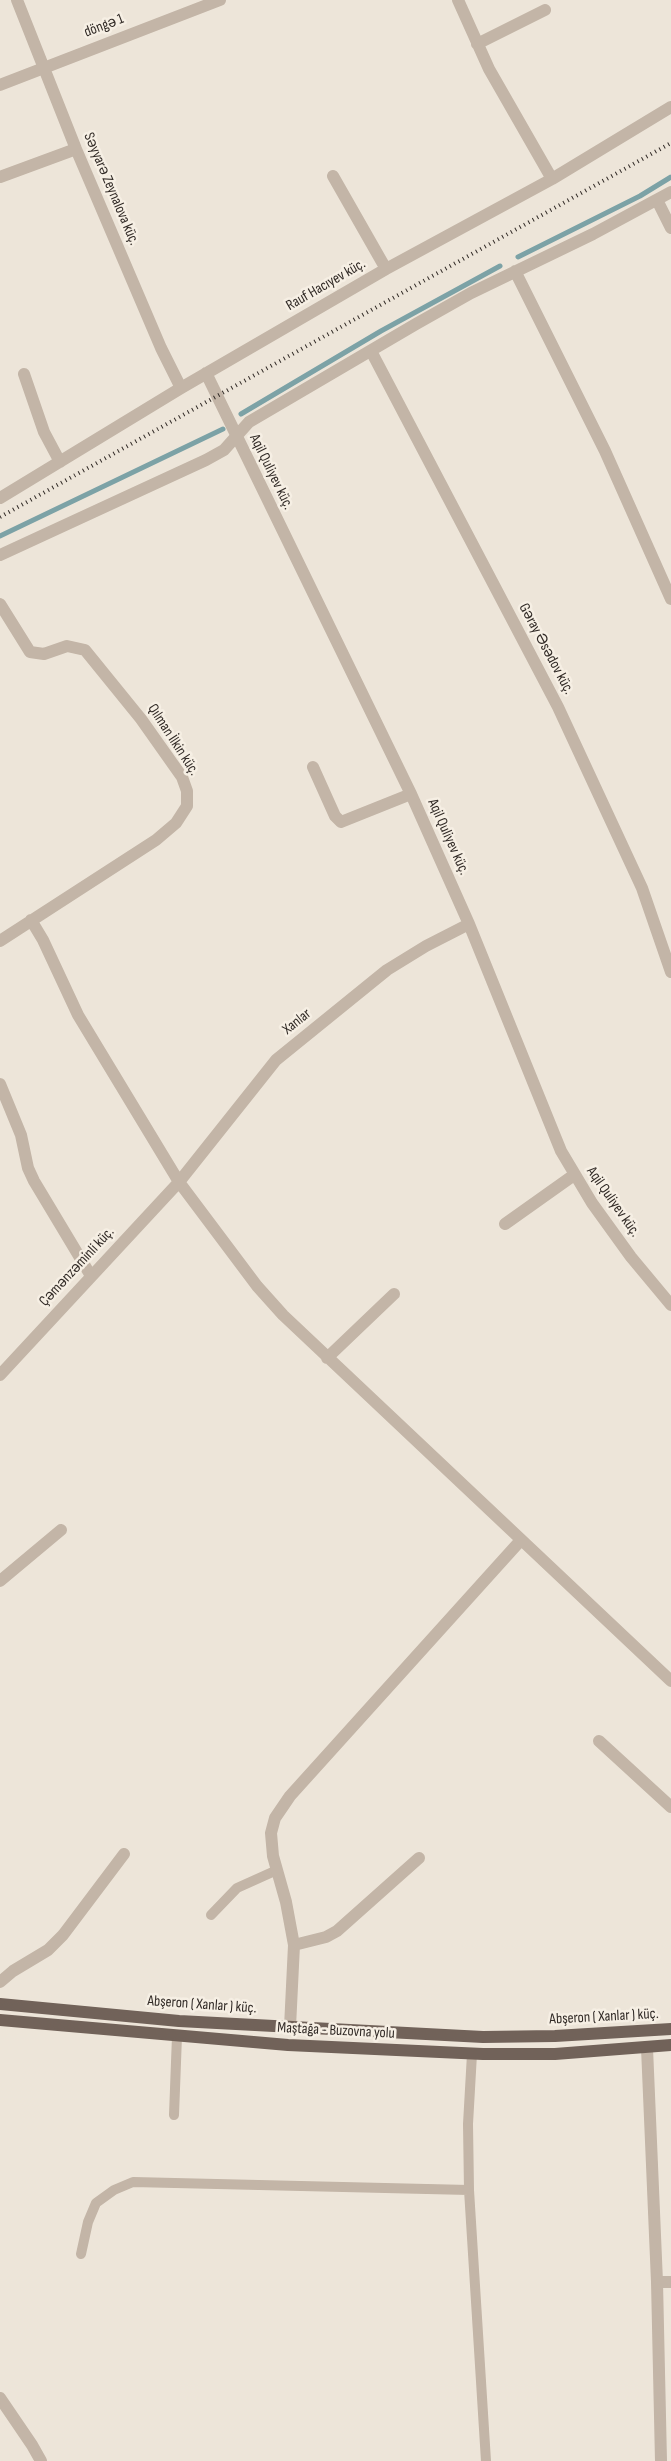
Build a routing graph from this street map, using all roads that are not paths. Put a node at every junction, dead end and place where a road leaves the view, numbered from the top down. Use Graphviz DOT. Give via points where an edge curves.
graph roads {
  1 [pos="17,0"];
  2 [pos="220,0"];
  3 [pos="458,0"];
  4 [pos="545,10"];
  5 [pos="477,44"];
  6 [pos="45,66"];
  7 [pos="0,85"];
  8 [pos="671,107"];
  9 [pos="76,149"];
  10 [pos="333,176"];
  11 [pos="0,177"];
  12 [pos="552,179"];
  13 [pos="671,192"];
  14 [pos="657,200"];
  15 [pos="671,228"];
  16 [pos="386,269"];
  17 [pos="516,271"];
  18 [pos="371,352"];
  19 [pos="206,373"];
  20 [pos="24,374"];
  21 [pos="181,388"];
  22 [pos="236,437"];
  23 [pos="60,462"];
  24 [pos="0,498"];
  25 [pos="0,555"];
  26 [pos="671,599"];
  27 [pos="0,604"];
  28 [pos="313,768"];
  29 [pos="411,794"];
  30 [pos="31,920"];
  31 [pos="469,924"];
  32 [pos="0,941"];
  33 [pos="671,972"];
  34 [pos="0,1084"];
  35 [pos="574,1175"];
  36 [pos="179,1182"];
  37 [pos="505,1224"];
  38 [pos="91,1276"];
  39 [pos="394,1294"];
  40 [pos="671,1305"];
  41 [pos="327,1358"];
  42 [pos="0,1375"];
  43 [pos="61,1530"];
  44 [pos="521,1540"];
  45 [pos="0,1581"];
  46 [pos="671,1681"];
  47 [pos="599,1741"];
  48 [pos="671,1806"];
  49 [pos="124,1854"];
  50 [pos="420,1858"];
  51 [pos="277,1870"];
  52 [pos="211,1915"];
  53 [pos="294,1945"];
  54 [pos="0,1982"];
  55 [pos="0,2004"];
  56 [pos="0,2020"];
  57 [pos="290,2028"];
  58 [pos="671,2030"];
  59 [pos="647,2032"];
  60 [pos="177,2036"];
  61 [pos="671,2045"];
  62 [pos="647,2048"];
  63 [pos="472,2054"];
  64 [pos="174,2115"];
  65 [pos="469,2190"];
  66 [pos="82,2254"];
  67 [pos="657,2282"];
  68 [pos="671,2282"];
  69 [pos="0,2398"];
  70 [pos="41,2461"];
  71 [pos="486,2461"];
  72 [pos="661,2461"];
  1 -- 6 [label="street, Səyyarə Zeynalova küç."];
  2 -- 6 [label="street, döngə 1"];
  3 -- 5 [label="street"];
  4 -- 5 [label="street"];
  5 -- 12 [label="street"];
  6 -- 7 [label="street, döngə 1"];
  6 -- 9 [label="street, Səyyarə Zeynalova küç."];
  8 -- 12 [label="street, Rauf Hacıyev küç."];
  9 -- 11 [label="street"];
  9 -- 21 [label="street, Səyyarə Zeynalova küç."];
  10 -- 16 [label="street"];
  12 -- 16 [label="street, Rauf Hacıyev küç."];
  13 -- 14 [label="street"];
  14 -- 15 [label="street"];
  14 -- 17 [label="street"];
  16 -- 19 [label="street, Rauf Hacıyev küç."];
  17 -- 18 [label="street" via="471,293"];
  17 -- 26 [label="street" via="605,451"];
  18 -- 22 [label="street" via="249,422"];
  18 -- 33 [label="street, Gəray Əsədov küç." via="558,707 642,888"];
  19 -- 21 [label="street, Rauf Hacıyev küç."];
  19 -- 22 [label="street, Aqil Quliyev küç."];
  20 -- 23 [label="street" via="44,432"];
  21 -- 23 [label="street, Rauf Hacıyev küç."];
  22 -- 25 [label="street" via="224,450 206,460"];
  22 -- 29 [label="street, Aqil Quliyev küç."];
  23 -- 24 [label="street, Rauf Hacıyev küç."];
  27 -- 30 [label="street, Qılman İlkin küç." via="30,652 44,654 67,646 85,650 141,719 182,777 187,792 187,806 176,823 156,840"];
  28 -- 29 [label="street" via="335,816 341,822"];
  29 -- 31 [label="street, Aqil Quliyev küç."];
  30 -- 32 [label="street, Qılman İlkin küç."];
  30 -- 36 [label="street" via="82,1022"];
  31 -- 35 [label="street, Aqil Quliyev küç." via="561,1152"];
  31 -- 36 [label="street, Xanlar" via="387,970 276,1060"];
  34 -- 38 [label="street" via="34,1181"];
  35 -- 37 [label="street"];
  35 -- 40 [label="street, Aqil Quliyev küç." via="631,1257"];
  36 -- 38 [label="street, Çəmənzəminli küç."];
  36 -- 41 [label="street" via="258,1286"];
  38 -- 42 [label="street, Çəmənzəminli küç."];
  39 -- 41 [label="street"];
  41 -- 44 [label="street"];
  43 -- 45 [label="street"];
  44 -- 46 [label="street"];
  44 -- 51 [label="street" via="290,1796 275,1818 271,1833"];
  47 -- 48 [label="street"];
  49 -- 54 [label="street" via="63,1936"];
  50 -- 53 [label="street" via="337,1931"];
  51 -- 52 [label="lane" via="237,1888"];
  51 -- 53 [label="street"];
  53 -- 57 [label="street"];
  55 -- 57 [label="main road, Abşeron ( Xanlar ) küç."];
  56 -- 60 [label="main road, Maştağa - Buzovna yolu"];
  57 -- 59 [label="main road, Abşeron ( Xanlar ) küç." via="483,2037"];
  58 -- 59 [label="main road, Abşeron ( Xanlar ) küç."];
  59 -- 62 [label="main road"];
  60 -- 63 [label="main road, Maştağa - Buzovna yolu"];
  60 -- 64 [label="lane"];
  61 -- 62 [label="main road, Maştağa - Buzovna yolu"];
  62 -- 63 [label="main road, Maştağa - Buzovna yolu" via="555,2054"];
  62 -- 67 [label="street"];
  63 -- 65 [label="lane"];
  65 -- 66 [label="lane" via="133,2182 96,2203 88,2222"];
  65 -- 71 [label="lane"];
  67 -- 68 [label="street"];
  67 -- 72 [label="street"];
  69 -- 70 [label="street"];
}
